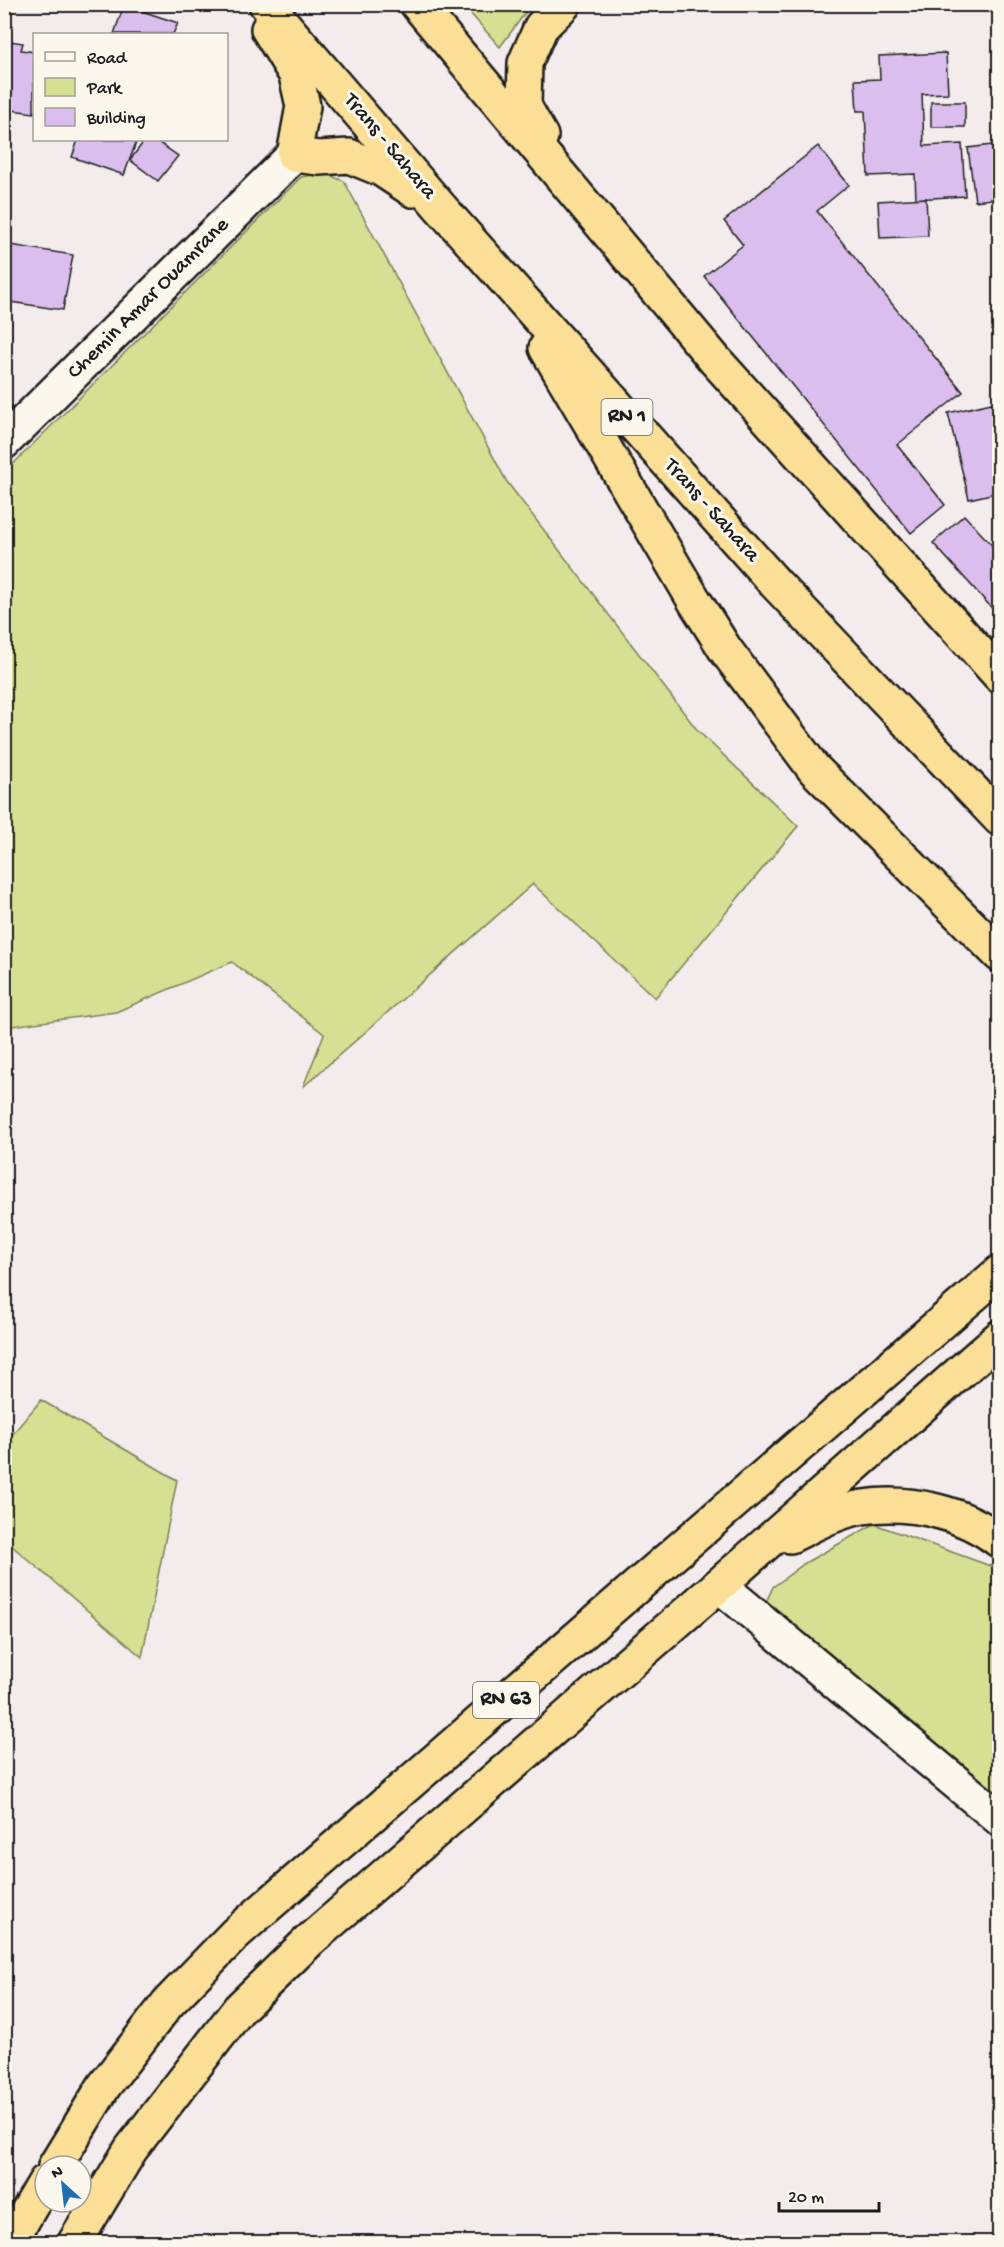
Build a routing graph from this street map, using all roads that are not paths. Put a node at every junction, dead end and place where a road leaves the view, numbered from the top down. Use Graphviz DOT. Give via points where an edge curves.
graph roads {
  1 [pos="254,4"];
  2 [pos="266,4"];
  3 [pos="417,4"];
  4 [pos="564,4"];
  5 [pos="294,155"];
  6 [pos="564,180"];
  7 [pos="440,207"];
  8 [pos="509,284"];
  9 [pos="4,442"];
  10 [pos="999,676"];
  11 [pos="999,819"];
  12 [pos="999,955"];
  13 [pos="999,1272"];
  14 [pos="999,1337"];
  15 [pos="999,1541"];
  16 [pos="751,1555"];
  17 [pos="719,1585"];
  18 [pos="999,1819"];
  19 [pos="62,2154"];
  20 [pos="33,2203"];
  21 [pos="10,2242"];
  22 [pos="75,2242"];
  1 -- 5 [label="highway" via="296,75 303,106"];
  2 -- 7 [label="highway, Trans - Sahara / RN 1"];
  3 -- 6 [label="highway"];
  4 -- 6 [label="highway" via="541,27 525,63 524,106"];
  5 -- 7 [label="highway" via="349,156 381,169"];
  5 -- 9 [label="main road, Chemin Amar Ouamrane"];
  6 -- 10 [label="highway" via="714,360"];
  7 -- 8 [label="highway, Trans - Sahara / RN 1"];
  8 -- 11 [label="highway, Trans - Sahara / RN 1" via="775,583"];
  8 -- 12 [label="highway" via="694,600 739,667 814,769"];
  13 -- 19 [label="highway, RN 63" via="236,1933 161,2012 104,2086"];
  14 -- 16 [label="highway, RN 63"];
  15 -- 16 [label="highway" via="953,1515 908,1506 863,1508 827,1518"];
  16 -- 17 [label="highway, RN 63"];
  17 -- 18 [label="main road"];
  17 -- 22 [label="highway, RN 63" via="310,1940 239,2009 131,2149"];
  20 -- 21 [label="highway"];
}
